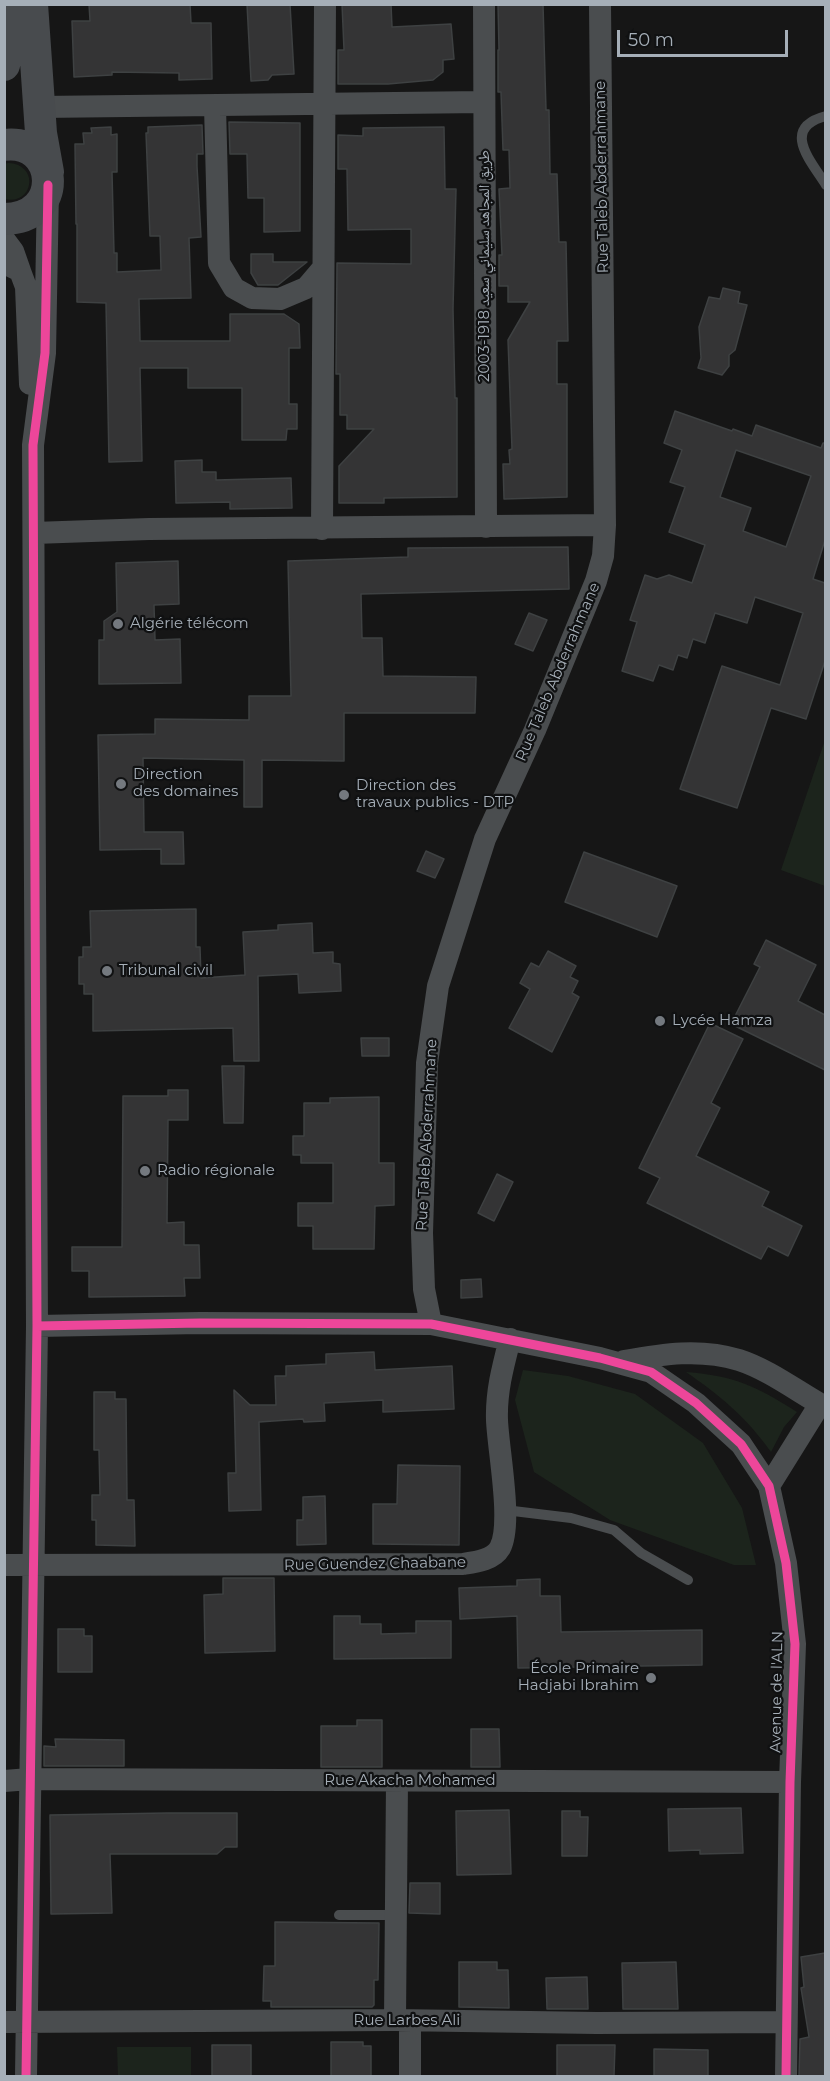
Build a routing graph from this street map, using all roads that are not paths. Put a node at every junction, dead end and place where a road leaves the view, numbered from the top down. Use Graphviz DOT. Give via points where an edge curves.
graph roads {
  1 [pos="19,4"];
  2 [pos="32,4"];
  3 [pos="325,4"];
  4 [pos="484,4"];
  5 [pos="600,4"];
  6 [pos="4,65"];
  7 [pos="484,102"];
  8 [pos="324,103"];
  9 [pos="215,106"];
  10 [pos="39,107"];
  11 [pos="825,116"];
  12 [pos="4,145"];
  13 [pos="48,179"];
  14 [pos="825,185"];
  15 [pos="16,217"];
  16 [pos="4,237"];
  17 [pos="12,267"];
  18 [pos="323,268"];
  19 [pos="33,445"];
  20 [pos="605,525"];
  21 [pos="486,527"];
  22 [pos="322,529"];
  23 [pos="34,532"];
  24 [pos="431,1324"];
  25 [pos="37,1326"];
  26 [pos="510,1339"];
  27 [pos="620,1362"];
  28 [pos="823,1405"];
  29 [pos="769,1486"];
  30 [pos="505,1510"];
  31 [pos="34,1565"];
  32 [pos="4,1566"];
  33 [pos="688,1580"];
  34 [pos="30,1779"];
  35 [pos="397,1780"];
  36 [pos="4,1781"];
  37 [pos="790,1782"];
  38 [pos="396,1915"];
  39 [pos="339,1916"];
  40 [pos="402,2020"];
  41 [pos="28,2021"];
  42 [pos="4,2022"];
  43 [pos="786,2022"];
  44 [pos="26,2076"];
  45 [pos="410,2076"];
  46 [pos="786,2076"];
  1 -- 6 [label="main road"];
  2 -- 10 [label="main road"];
  3 -- 8 [label="street"];
  4 -- 7 [label="street, طريق المجاهد سليماني سعيد 1918-2003"];
  5 -- 20 [label="street, Rue Taleb Abderrahmane"];
  7 -- 8 [label="street"];
  7 -- 21 [label="street, طريق المجاهد سليماني سعيد 1918-2003"];
  8 -- 9 [label="street"];
  8 -- 18 [label="street"];
  9 -- 10 [label="street"];
  9 -- 18 [label="street" via="219,263 234,288 252,298 280,299 306,288"];
  10 -- 13 [label="main road"];
  11 -- 14 [label="lane" via="810,123 801,133 800,143"];
  12 -- 13 [label="main road" via="24,146 35,152"];
  13 -- 15 [label="main road" via="45,197 38,207"];
  13 -- 19 [label="street" via="45,353"];
  15 -- 16 [label="main road"];
  16 -- 17 [label="street" via="13,252"];
  17 -- 19 [label="street" via="26,287"];
  18 -- 22 [label="street"];
  19 -- 23 [label="street"];
  20 -- 21 [label="street"];
  20 -- 24 [label="street, Rue Taleb Abderrahmane" via="596,581 485,839 438,986 427,1063 422,1233 424,1289"];
  21 -- 22 [label="street"];
  22 -- 23 [label="street"];
  23 -- 25 [label="street"];
  24 -- 25 [label="street, Avenue de l'ALN"];
  24 -- 26 [label="street, Avenue de l'ALN"];
  25 -- 31 [label="street"];
  26 -- 27 [label="street, Avenue de l'ALN"];
  26 -- 30 [label="street, Rue Guendez Chaabane" via="498,1389 497,1420"];
  27 -- 28 [label="street" via="668,1353 714,1354 741,1360"];
  27 -- 29 [label="street, Avenue de l'ALN" via="651,1372 696,1403 741,1444"];
  28 -- 29 [label="street"];
  29 -- 37 [label="street, Avenue de l'ALN" via="786,1563 795,1644"];
  30 -- 31 [label="street, Rue Guendez Chaabane" via="500,1548 480,1562 463,1564"];
  30 -- 33 [label="lane" via="571,1518 615,1530 641,1553"];
  31 -- 32 [label="street, Rue Guendez Chaabane"];
  31 -- 34 [label="street"];
  34 -- 35 [label="street, Rue Akacha Mohamed"];
  34 -- 36 [label="street, Rue Akacha Mohamed"];
  34 -- 41 [label="street"];
  35 -- 37 [label="street, Rue Akacha Mohamed"];
  35 -- 38 [label="street"];
  37 -- 43 [label="street, Avenue de l'ALN"];
  38 -- 39 [label="lane"];
  38 -- 40 [label="street"];
  40 -- 41 [label="street, Rue Larbes Ali"];
  40 -- 43 [label="street, Rue Larbes Ali"];
  40 -- 45 [label="street"];
  41 -- 42 [label="street, Rue Larbes Ali"];
  41 -- 44 [label="street"];
  43 -- 46 [label="street, Avenue de l'ALN"];
}
